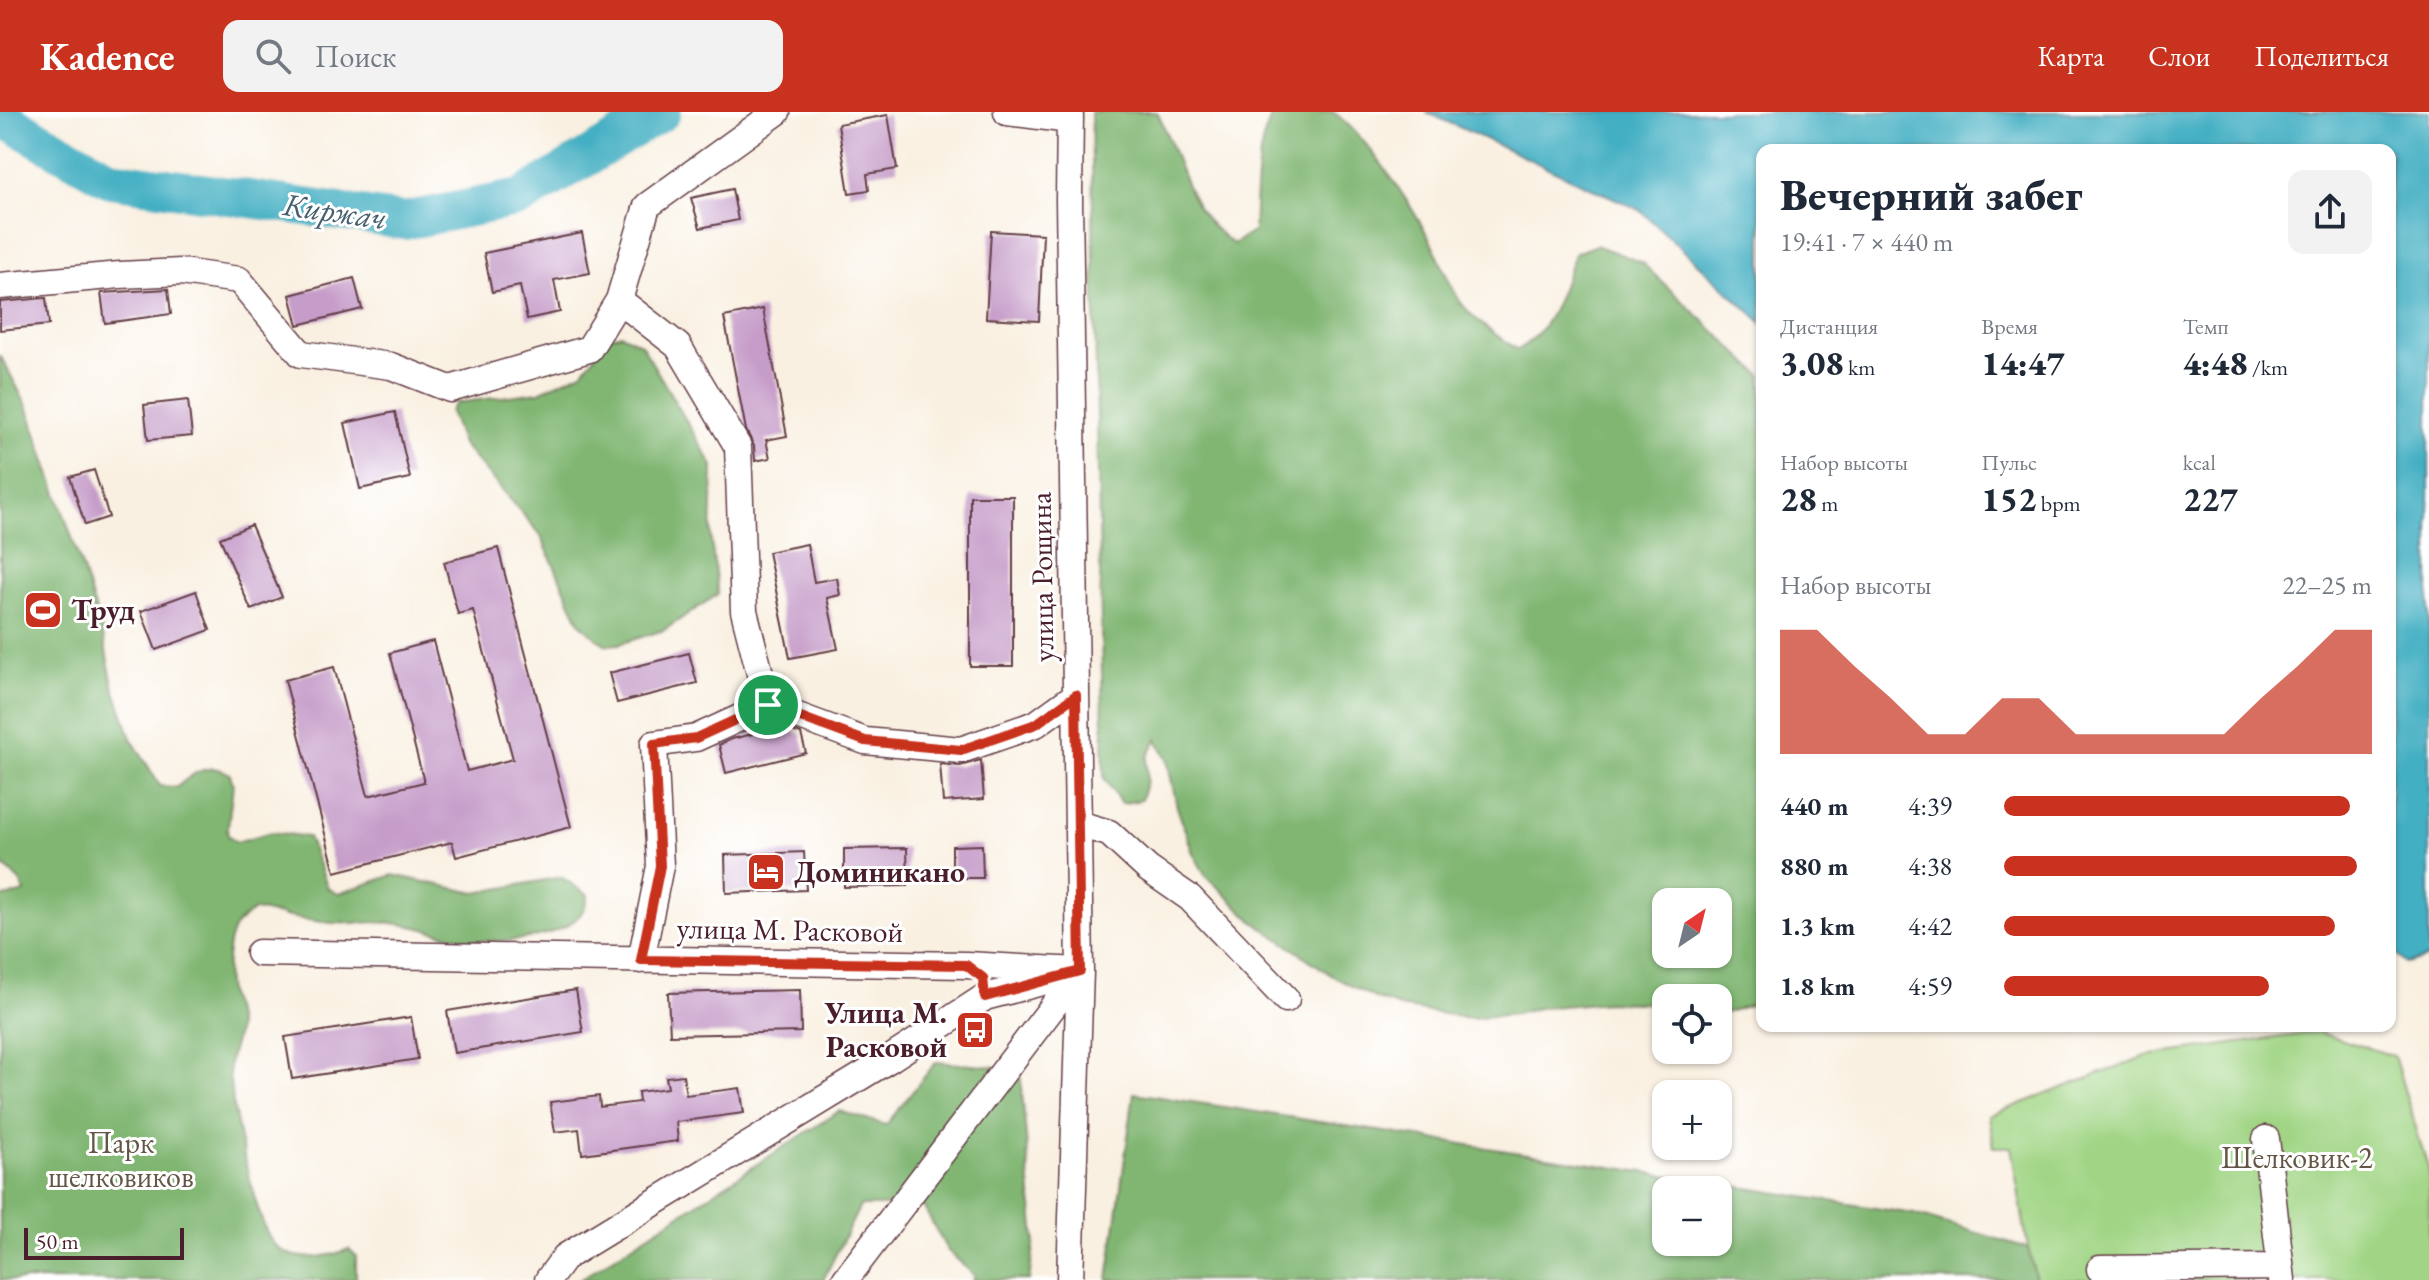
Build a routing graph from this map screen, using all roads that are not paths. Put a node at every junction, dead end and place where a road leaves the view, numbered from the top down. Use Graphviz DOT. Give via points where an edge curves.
graph roads {
  1 [pos="777,112"];
  2 [pos="1007,112"];
  3 [pos="1070,116"];
  4 [pos="0,286"];
  5 [pos="619,300"];
  6 [pos="1076,695"];
  7 [pos="768,705"];
  8 [pos="1078,824"];
  9 [pos="259,953"];
  10 [pos="641,960"];
  11 [pos="966,965"];
  12 [pos="1080,971"];
  13 [pos="985,997"];
  14 [pos="1286,999"];
  15 [pos="2266,1139"];
  16 [pos="2100,1269"];
  17 [pos="2281,1274"];
  18 [pos="548,1280"];
  19 [pos="845,1280"];
  20 [pos="1070,1280"];
  1 -- 5 [label="street" via="647,206"];
  2 -- 3 [label="street"];
  3 -- 6 [label="street, улица Рощина"];
  4 -- 5 [label="street" via="181,272 239,280 301,354 391,366 450,389 589,349"];
  5 -- 7 [label="street" via="678,346 738,447 744,611"];
  6 -- 7 [label="street" via="1036,724 961,750 865,741"];
  6 -- 8 [label="street, улица Рощина"];
  7 -- 10 [label="street" via="696,738 654,744 660,866"];
  8 -- 12 [label="street, улица Рощина"];
  8 -- 14 [label="street" via="1109,833 1190,898"];
  9 -- 10 [label="street, улица М. Расковой"];
  10 -- 11 [label="street, улица М. Расковой"];
  11 -- 12 [label="street, улица М. Расковой"];
  11 -- 13 [label="street" via="983,978"];
  12 -- 13 [label="street"];
  12 -- 19 [label="street"];
  12 -- 20 [label="street, улица Рощина"];
  13 -- 18 [label="street" via="565,1257"];
  15 -- 17 [label="street"];
  16 -- 17 [label="street"];
}
